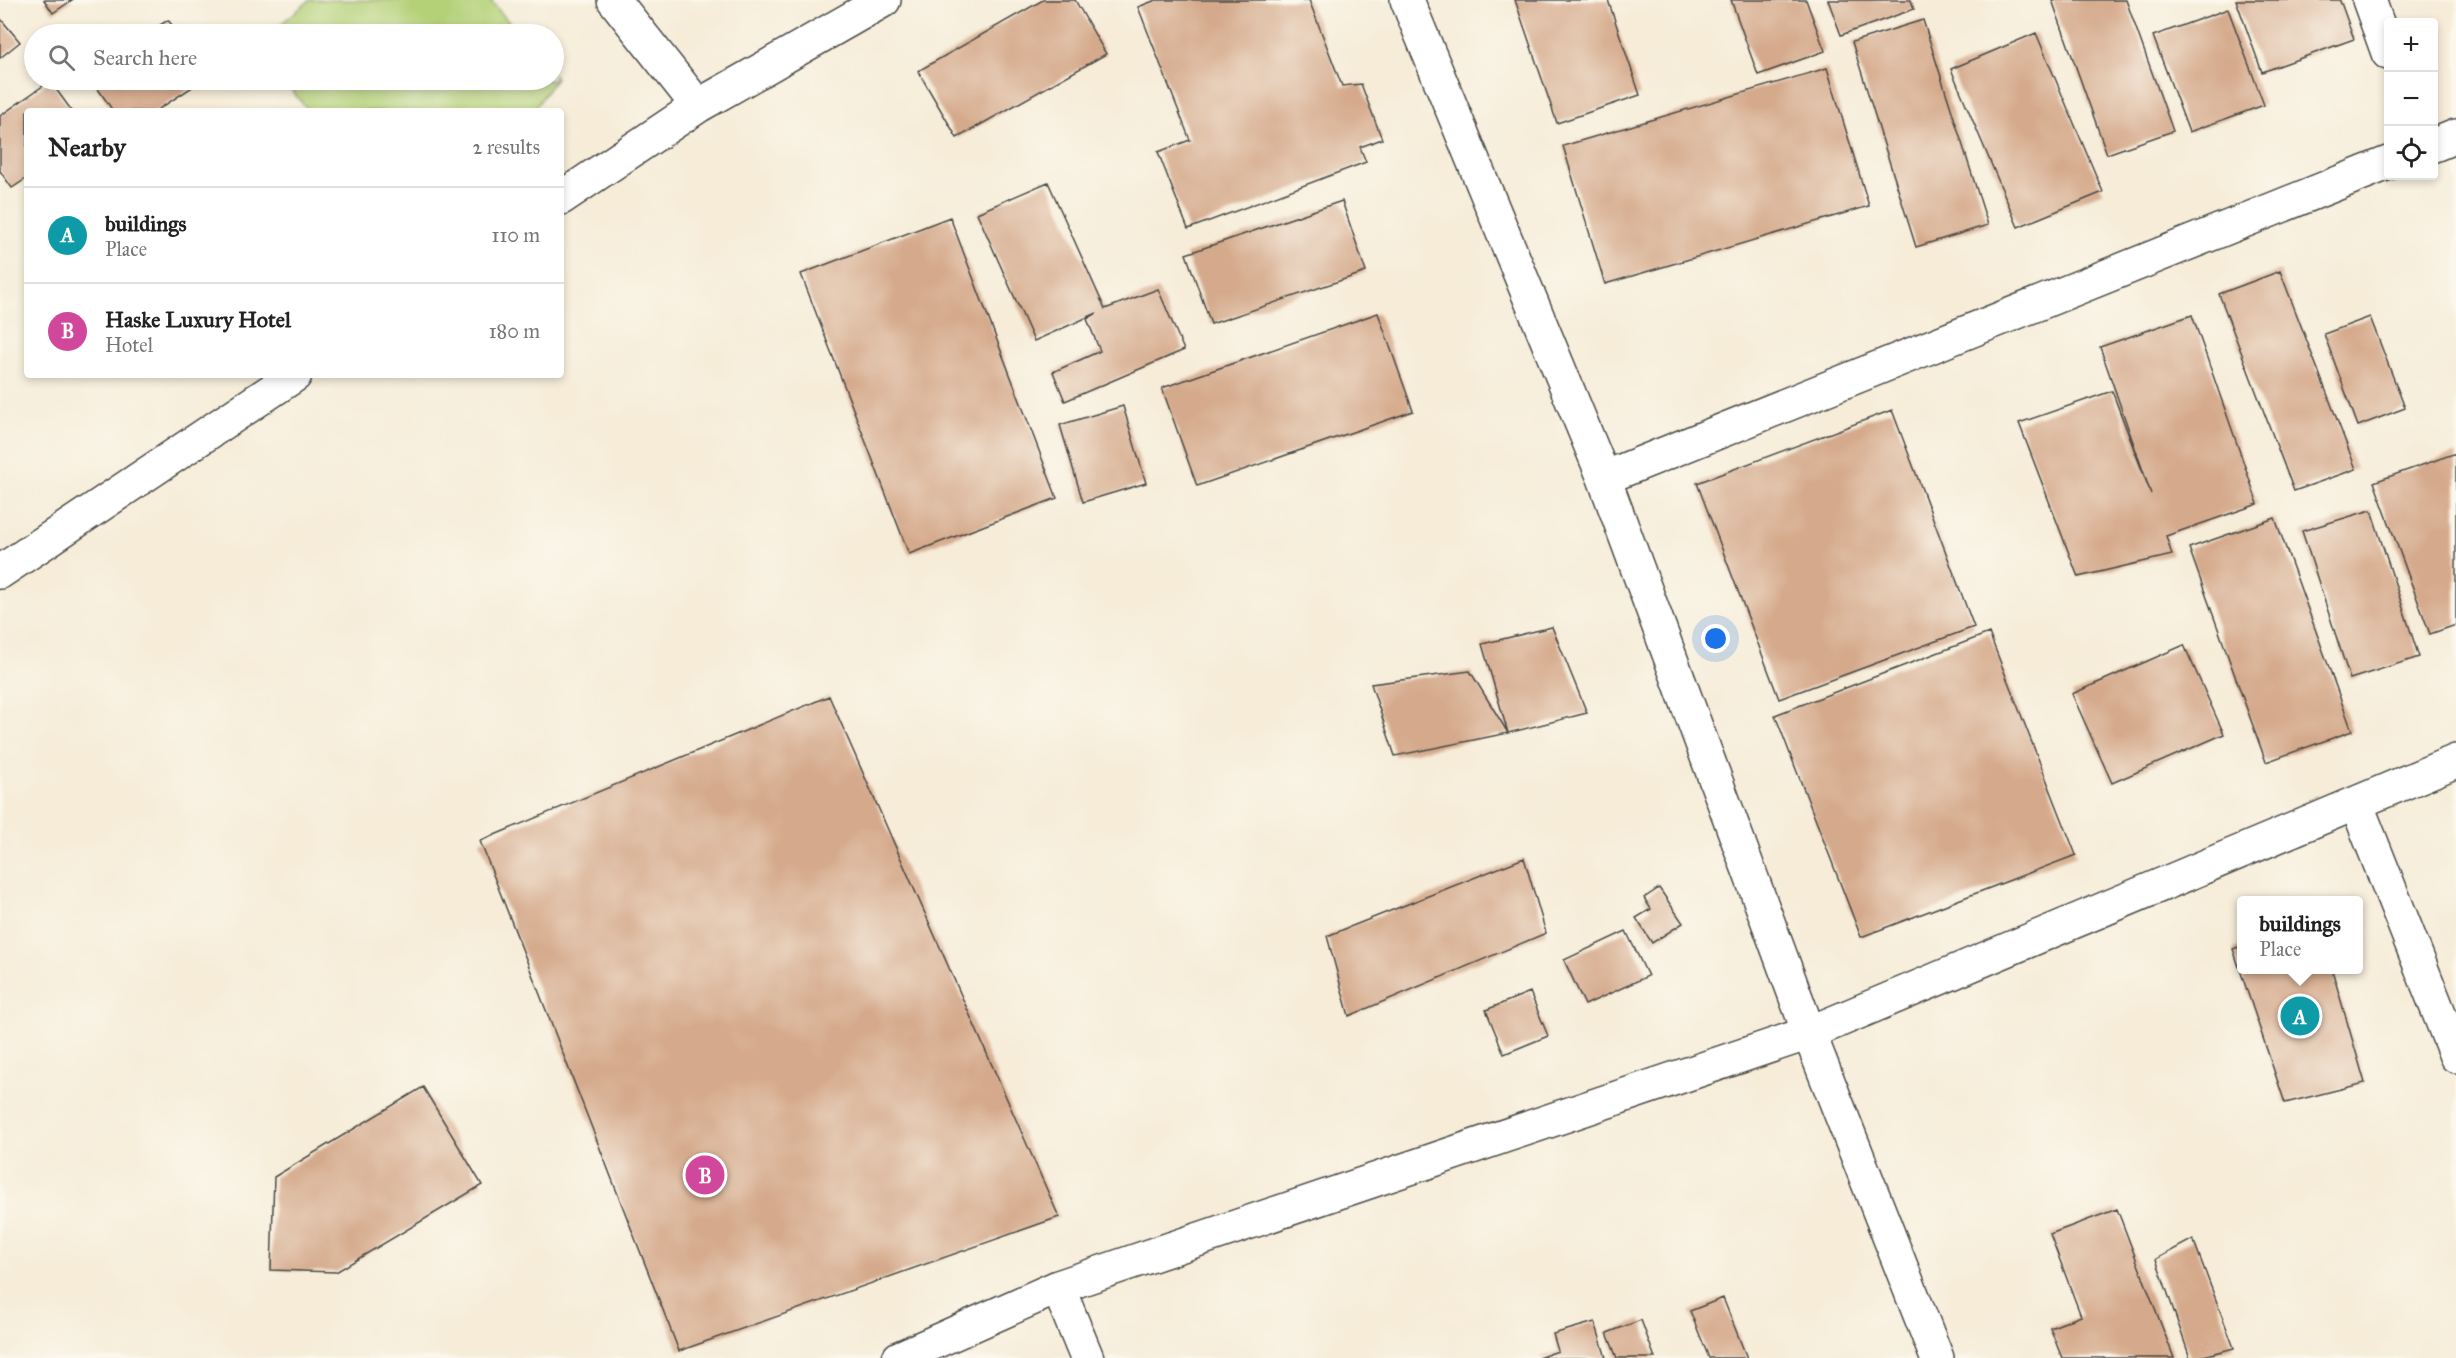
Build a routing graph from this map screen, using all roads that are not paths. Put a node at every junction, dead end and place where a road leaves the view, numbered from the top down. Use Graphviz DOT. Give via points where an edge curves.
graph roads {
  1 [pos="614,0"];
  2 [pos="884,0"];
  3 [pos="1407,0"];
  4 [pos="2369,0"];
  5 [pos="2384,42"];
  6 [pos="698,106"];
  7 [pos="2456,136"];
  8 [pos="2438,143"];
  9 [pos="2384,165"];
  10 [pos="564,196"];
  11 [pos="291,378"];
  12 [pos="1604,478"];
  13 [pos="0,572"];
  14 [pos="2456,761"];
  15 [pos="2356,803"];
  16 [pos="1809,1033"];
  17 [pos="2456,1056"];
  18 [pos="1059,1287"];
  19 [pos="899,1358"];
  20 [pos="1087,1358"];
  21 [pos="1938,1358"];
  1 -- 6 [label="street"];
  2 -- 6 [label="street"];
  3 -- 12 [label="street"];
  4 -- 5 [label="street"];
  6 -- 10 [label="street"];
  7 -- 8 [label="street"];
  9 -- 12 [label="street"];
  11 -- 13 [label="street"];
  12 -- 16 [label="street"];
  14 -- 15 [label="street"];
  15 -- 16 [label="street"];
  15 -- 17 [label="street"];
  16 -- 18 [label="street"];
  16 -- 21 [label="street"];
  18 -- 19 [label="street"];
  18 -- 20 [label="street"];
}
